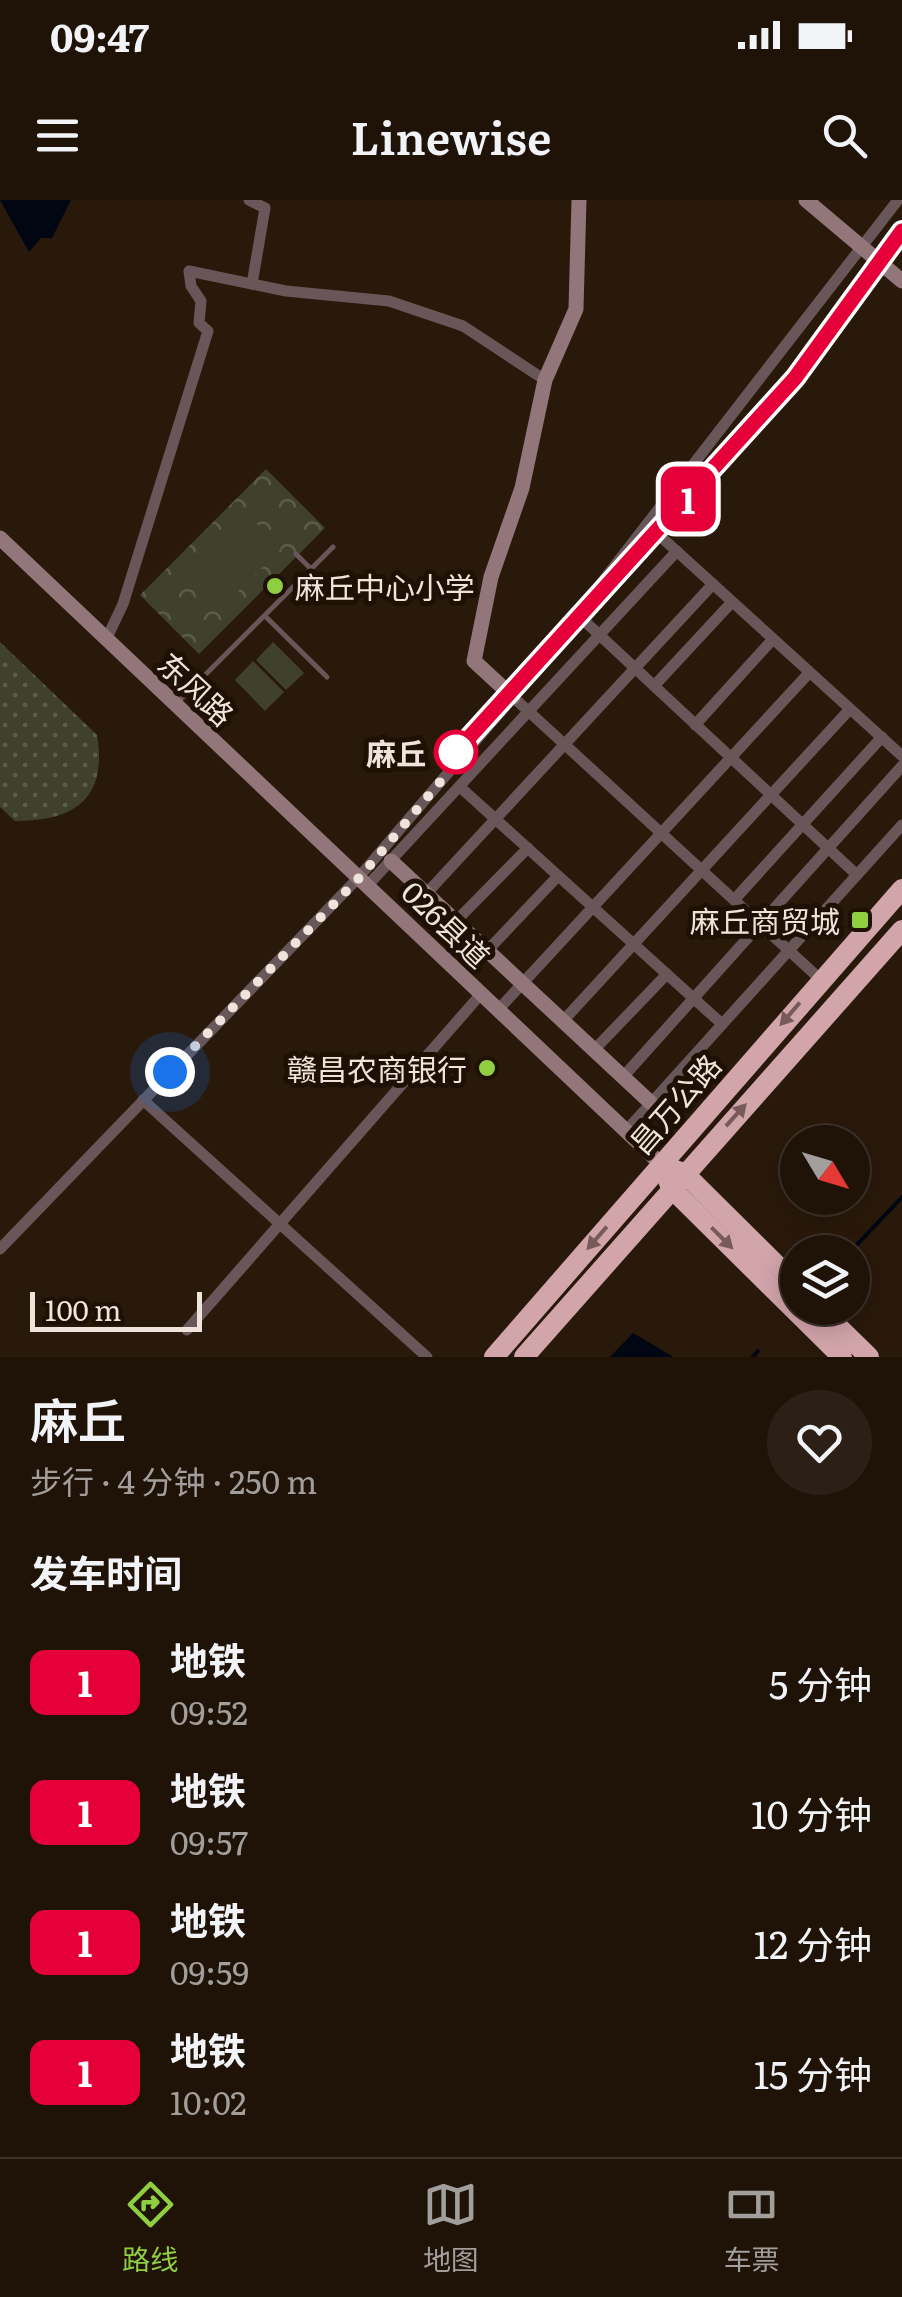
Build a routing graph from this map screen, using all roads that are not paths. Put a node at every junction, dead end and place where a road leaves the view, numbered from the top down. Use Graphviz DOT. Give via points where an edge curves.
graph roads {
  1 [pos="249,200"];
  2 [pos="579,200"];
  3 [pos="806,200"];
  4 [pos="898,200"];
  5 [pos="862,247"];
  6 [pos="902,282"];
  7 [pos="252,284"];
  8 [pos="546,380"];
  9 [pos="650,526"];
  10 [pos="0,538"];
  11 [pos="333,547"];
  12 [pos="677,551"];
  13 [pos="296,554"];
  14 [pos="311,569"];
  15 [pos="713,584"];
  16 [pos="732,602"];
  17 [pos="578,615"];
  18 [pos="264,616"];
  19 [pos="600,636"];
  20 [pos="772,639"];
  21 [pos="106,640"];
  22 [pos="635,668"];
  23 [pos="809,673"];
  24 [pos="327,677"];
  25 [pos="654,686"];
  26 [pos="513,696"];
  27 [pos="175,705"];
  28 [pos="850,710"];
  29 [pos="530,712"];
  30 [pos="695,725"];
  31 [pos="882,738"];
  32 [pos="565,744"];
  33 [pos="902,756"];
  34 [pos="731,758"];
  35 [pos="902,766"];
  36 [pos="460,786"];
  37 [pos="771,795"];
  38 [pos="496,819"];
  39 [pos="802,824"];
  40 [pos="902,825"];
  41 [pos="662,834"];
  42 [pos="528,848"];
  43 [pos="828,848"];
  44 [pos="391,861"];
  45 [pos="701,870"];
  46 [pos="857,875"];
  47 [pos="558,876"];
  48 [pos="364,881"];
  49 [pos="902,889"];
  50 [pos="426,894"];
  51 [pos="734,900"];
  52 [pos="594,908"];
  53 [pos="456,921"];
  54 [pos="760,924"];
  55 [pos="902,930"];
  56 [pos="634,944"];
  57 [pos="789,950"];
  58 [pos="488,951"];
  59 [pos="667,974"];
  60 [pos="820,979"];
  61 [pos="523,984"];
  62 [pos="481,994"];
  63 [pos="694,998"];
  64 [pos="498,1010"];
  65 [pos="563,1021"];
  66 [pos="722,1024"];
  67 [pos="594,1050"];
  68 [pos="623,1077"];
  69 [pos="143,1100"];
  70 [pos="651,1103"];
  71 [pos="626,1131"];
  72 [pos="661,1164"];
  73 [pos="678,1181"];
  74 [pos="280,1224"];
  75 [pos="0,1249"];
  76 [pos="780,1270"];
  77 [pos="836,1325"];
  78 [pos="187,1330"];
  79 [pos="427,1357"];
  80 [pos="494,1357"];
  81 [pos="524,1357"];
  82 [pos="842,1357"];
  83 [pos="869,1357"];
  1 -- 7 [label="street" via="265,208"];
  2 -- 8 [label="street" via="576,309"];
  3 -- 5 [label="street"];
  4 -- 5 [label="street, 026县道"];
  5 -- 6 [label="street"];
  5 -- 9 [label="street, 026县道"];
  7 -- 8 [label="street" via="389,300 463,326"];
  7 -- 21 [label="street" via="189,271 201,301 199,323 208,331 124,604"];
  8 -- 26 [label="street" via="474,660"];
  9 -- 12 [label="street"];
  9 -- 17 [label="street, 026县道"];
  10 -- 21 [label="street, 东风路"];
  11 -- 14 [label="lane"];
  12 -- 15 [label="street"];
  12 -- 19 [label="street"];
  13 -- 14 [label="lane"];
  14 -- 18 [label="lane"];
  15 -- 16 [label="street"];
  15 -- 22 [label="street"];
  16 -- 20 [label="street"];
  16 -- 25 [label="street"];
  17 -- 19 [label="street"];
  17 -- 26 [label="street, 026县道"];
  18 -- 24 [label="lane"];
  18 -- 27 [label="lane"];
  19 -- 22 [label="street"];
  19 -- 29 [label="street"];
  20 -- 23 [label="street"];
  20 -- 30 [label="street"];
  21 -- 27 [label="street, 东风路"];
  22 -- 25 [label="street"];
  22 -- 32 [label="street"];
  23 -- 28 [label="street"];
  23 -- 34 [label="street"];
  25 -- 30 [label="street"];
  26 -- 29 [label="street"];
  26 -- 48 [label="street, 026县道"];
  27 -- 48 [label="street, 东风路"];
  28 -- 31 [label="street"];
  28 -- 37 [label="street"];
  29 -- 32 [label="street"];
  29 -- 36 [label="street"];
  30 -- 34 [label="street"];
  31 -- 33 [label="street"];
  31 -- 39 [label="street"];
  32 -- 38 [label="street"];
  32 -- 41 [label="street"];
  34 -- 37 [label="street"];
  34 -- 41 [label="street"];
  35 -- 43 [label="street"];
  36 -- 38 [label="street"];
  36 -- 44 [label="street"];
  37 -- 39 [label="street"];
  37 -- 45 [label="street"];
  38 -- 42 [label="street"];
  38 -- 50 [label="street"];
  39 -- 43 [label="street"];
  39 -- 51 [label="street"];
  40 -- 46 [label="street"];
  41 -- 45 [label="street"];
  41 -- 52 [label="street"];
  42 -- 47 [label="street"];
  42 -- 53 [label="street"];
  43 -- 46 [label="street"];
  43 -- 54 [label="street"];
  44 -- 48 [label="street"];
  44 -- 50 [label="street"];
  45 -- 51 [label="street"];
  45 -- 56 [label="street"];
  46 -- 57 [label="street"];
  47 -- 52 [label="street"];
  47 -- 58 [label="street"];
  48 -- 62 [label="street, 026县道"];
  48 -- 69 [label="street"];
  49 -- 60 [label="highway, 昌万公路"];
  50 -- 53 [label="street"];
  51 -- 54 [label="street"];
  52 -- 56 [label="street"];
  52 -- 61 [label="street"];
  53 -- 58 [label="street"];
  54 -- 57 [label="street"];
  54 -- 63 [label="street"];
  73 -- 55 [label="highway, 昌万公路, one-way"];
  56 -- 59 [label="street"];
  56 -- 65 [label="street"];
  57 -- 60 [label="street"];
  57 -- 66 [label="street"];
  58 -- 61 [label="street"];
  59 -- 63 [label="street"];
  59 -- 67 [label="street"];
  60 -- 72 [label="highway, 昌万公路, one-way"];
  61 -- 64 [label="street"];
  61 -- 65 [label="street"];
  62 -- 64 [label="street, 026县道"];
  62 -- 74 [label="street"];
  63 -- 66 [label="street"];
  63 -- 68 [label="street"];
  64 -- 71 [label="street, 026县道"];
  65 -- 67 [label="street"];
  66 -- 70 [label="street"];
  67 -- 68 [label="street"];
  68 -- 70 [label="street"];
  69 -- 74 [label="street"];
  69 -- 75 [label="street"];
  70 -- 71 [label="street"];
  71 -- 72 [label="street, 026县道"];
  72 -- 73 [label="highway"];
  72 -- 80 [label="highway, 昌万公路, one-way"];
  73 -- 76 [label="highway"];
  73 -- 81 [label="highway, 昌万公路"];
  73 -- 82 [label="highway, one-way"];
  74 -- 78 [label="street"];
  74 -- 79 [label="street"];
  77 -- 83 [label="highway"];
}
